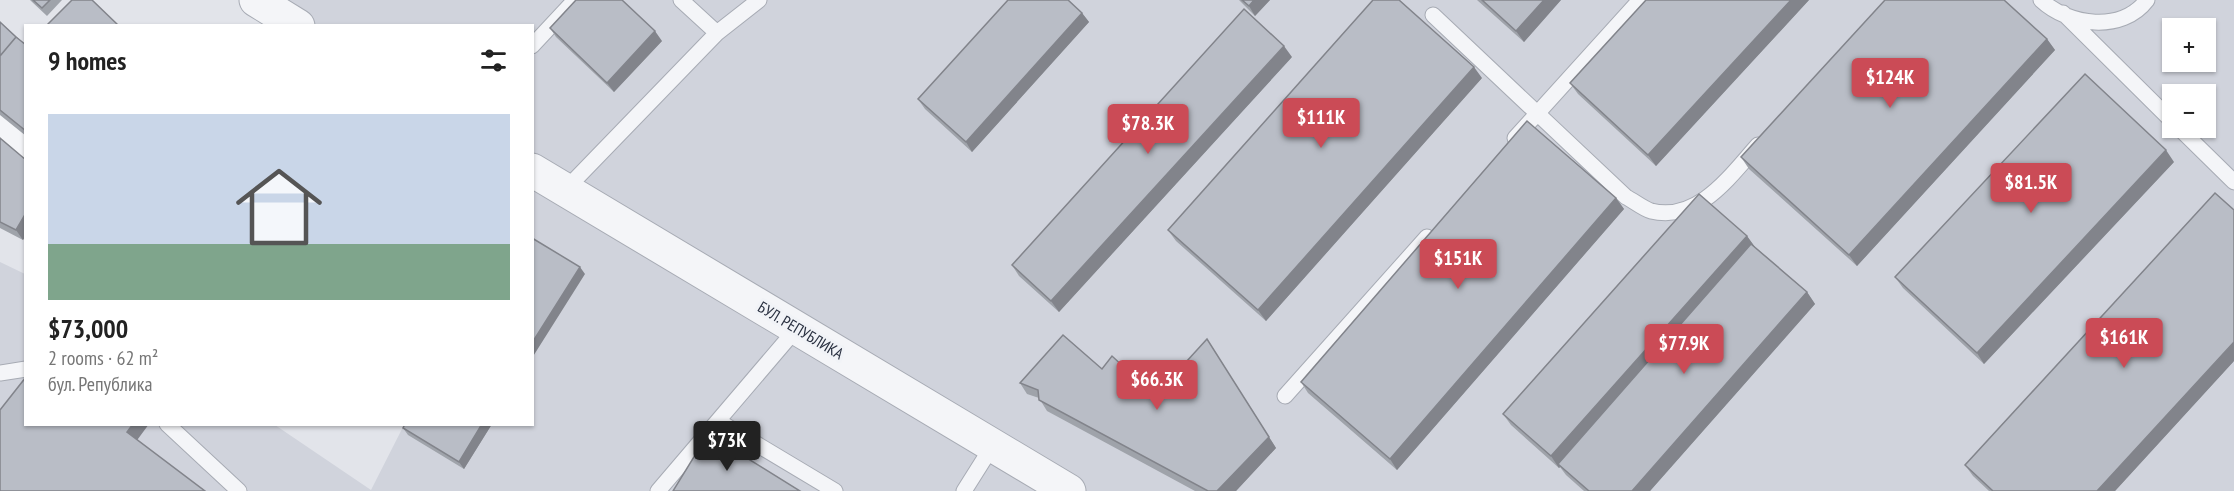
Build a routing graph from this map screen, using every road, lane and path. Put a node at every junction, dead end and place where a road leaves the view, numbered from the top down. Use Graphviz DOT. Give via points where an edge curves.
graph roads {
  1 [pos="256,0"];
  2 [pos="575,0"];
  3 [pos="681,0"];
  4 [pos="759,0"];
  5 [pos="1640,0"];
  6 [pos="2042,0"];
  7 [pos="2146,0"];
  8 [pos="2063,13"];
  9 [pos="1433,15"];
  10 [pos="295,24"];
  11 [pos="717,33"];
  12 [pos="534,44"];
  13 [pos="2162,111"];
  14 [pos="1536,114"];
  15 [pos="0,128"];
  16 [pos="1770,131"];
  17 [pos="2189,138"];
  18 [pos="24,148"];
  19 [pos="1505,149"];
  20 [pos="534,171"];
  21 [pos="2234,182"];
  22 [pos="566,189"];
  23 [pos="1434,228"];
  24 [pos="797,328"];
  25 [pos="24,369"];
  26 [pos="0,373"];
  27 [pos="1285,396"];
  28 [pos="718,421"];
  29 [pos="169,426"];
  30 [pos="993,445"];
  31 [pos="239,491"];
  32 [pos="658,491"];
  33 [pos="834,491"];
  34 [pos="964,491"];
  35 [pos="1070,491"];
  1 -- 10 [label="street"];
  2 -- 12 [label="lane"];
  3 -- 11 [label="lane"];
  4 -- 11 [label="lane"];
  5 -- 14 [label="lane"];
  6 -- 8 [label="lane"];
  7 -- 8 [label="lane" via="2132,14 2116,21 2082,21"];
  8 -- 13 [label="lane"];
  9 -- 14 [label="lane"];
  11 -- 22 [label="lane"];
  14 -- 16 [label="lane" via="1626,197 1650,210 1671,213 1694,206 1715,192"];
  14 -- 19 [label="lane"];
  15 -- 18 [label="street"];
  17 -- 21 [label="lane"];
  20 -- 22 [label="street, БУЛ. РЕПУБЛИКА"];
  22 -- 24 [label="street, БУЛ. РЕПУБЛИКА"];
  23 -- 27 [label="lane"];
  24 -- 28 [label="lane"];
  24 -- 30 [label="street, БУЛ. РЕПУБЛИКА"];
  25 -- 26 [label="lane"];
  28 -- 32 [label="lane"];
  28 -- 33 [label="lane"];
  29 -- 31 [label="lane"];
  30 -- 34 [label="lane"];
  30 -- 35 [label="street, БУЛ. РЕПУБЛИКА"];
}
